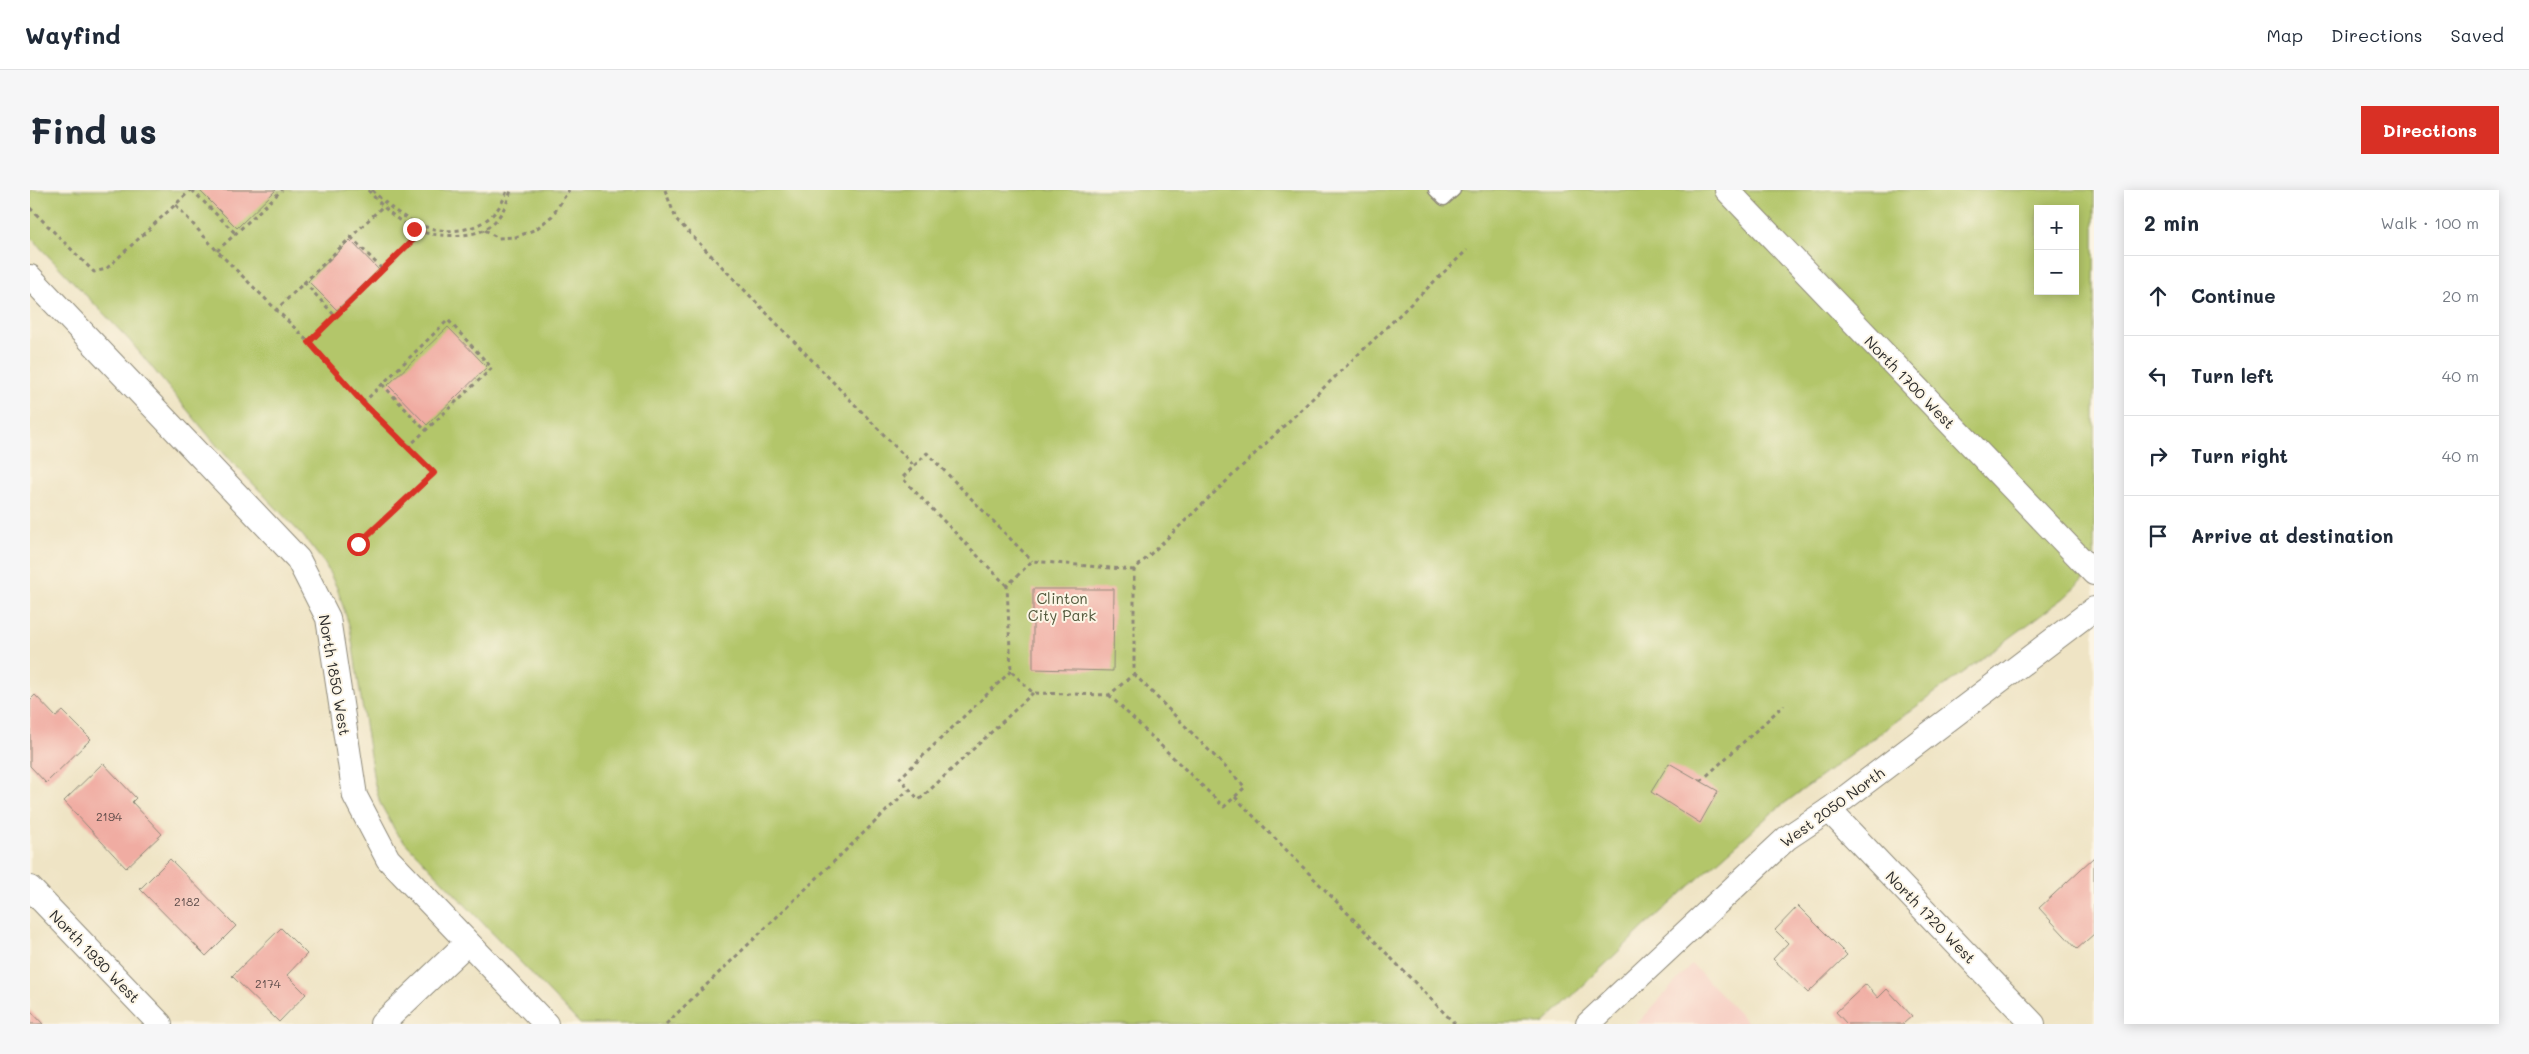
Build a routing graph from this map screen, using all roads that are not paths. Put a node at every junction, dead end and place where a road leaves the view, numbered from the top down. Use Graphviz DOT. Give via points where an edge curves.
graph roads {
  1 [pos="1435,190"];
  2 [pos="1454,190"];
  3 [pos="1727,190"];
  4 [pos="30,277"];
  5 [pos="2094,573"];
  6 [pos="2094,609"];
  7 [pos="1830,810"];
  8 [pos="30,888"];
  9 [pos="467,942"];
  10 [pos="160,1024"];
  11 [pos="382,1024"];
  12 [pos="546,1024"];
  13 [pos="1588,1024"];
  14 [pos="2033,1024"];
  1 -- 2 [label="lane" via="1444,199"];
  3 -- 5 [label="street, North 1700 West"];
  4 -- 9 [label="street, North 1850 West" via="298,559 328,618 355,796 388,859"];
  6 -- 7 [label="street, West 2050 North"];
  7 -- 13 [label="street, West 2050 North" via="1787,838"];
  7 -- 14 [label="street, North 1720 West"];
  8 -- 10 [label="street, North 1930 West"];
  9 -- 11 [label="street"];
  9 -- 12 [label="street, North 1850 West"];
}
